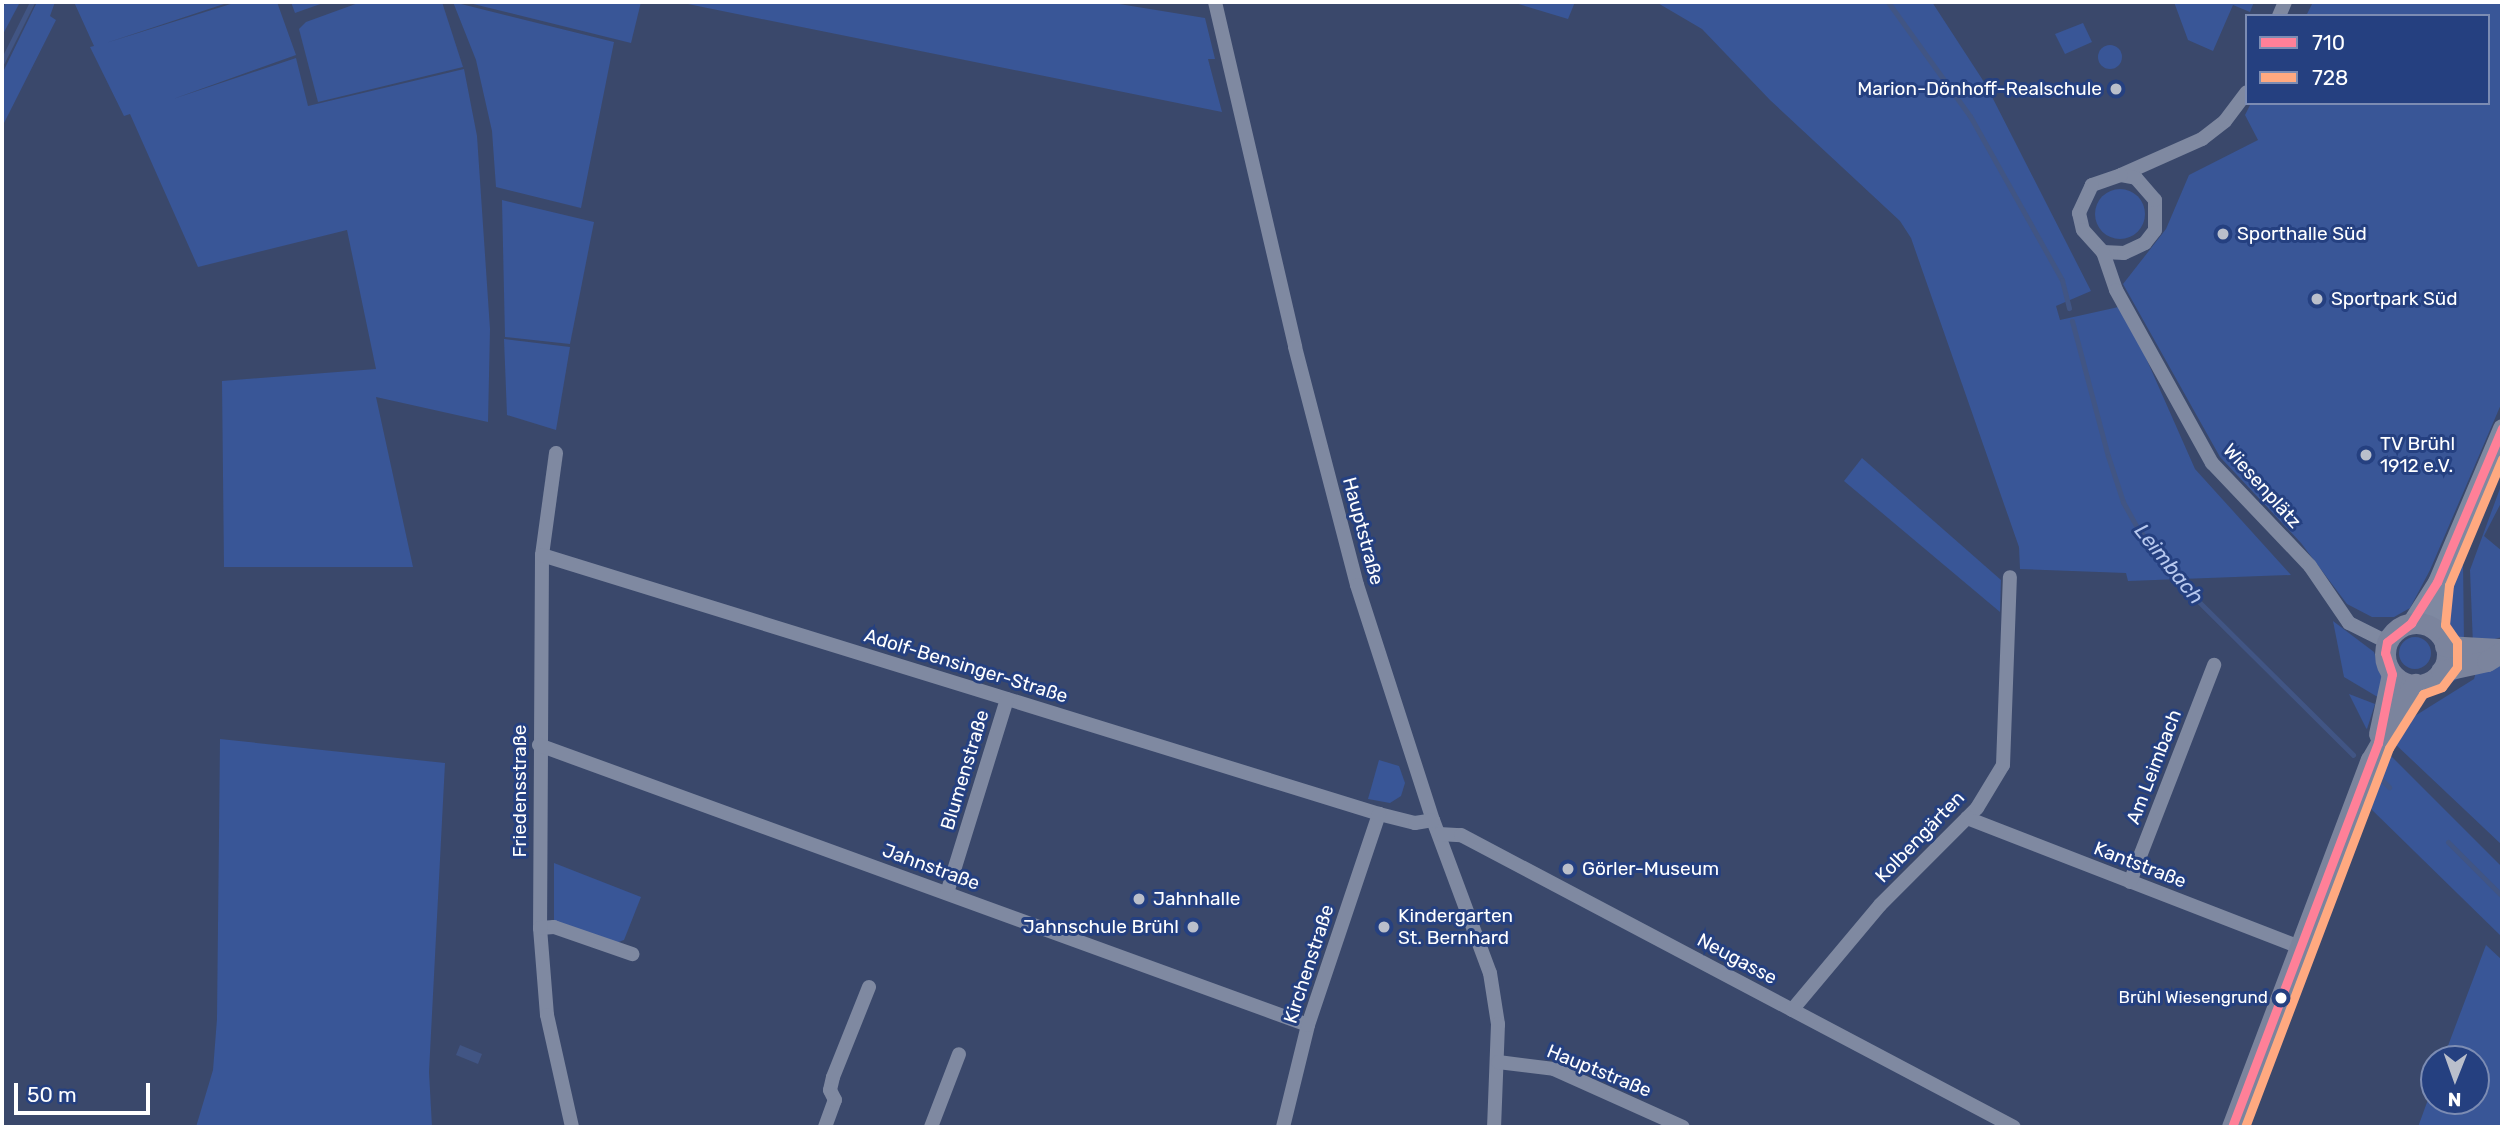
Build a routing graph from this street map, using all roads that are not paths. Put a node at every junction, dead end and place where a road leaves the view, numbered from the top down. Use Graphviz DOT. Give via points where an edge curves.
graph roads {
  1 [pos="1215,2"];
  2 [pos="2245,95"];
  3 [pos="2121,175"];
  4 [pos="2103,252"];
  5 [pos="2502,428"];
  6 [pos="556,453"];
  7 [pos="542,555"];
  8 [pos="2010,577"];
  9 [pos="2422,625"];
  10 [pos="2387,642"];
  11 [pos="2445,646"];
  12 [pos="2502,650"];
  13 [pos="2214,665"];
  14 [pos="2441,671"];
  15 [pos="2392,674"];
  16 [pos="2415,684"];
  17 [pos="1007,699"];
  18 [pos="539,745"];
  19 [pos="2371,759"];
  20 [pos="1379,814"];
  21 [pos="1967,818"];
  22 [pos="1433,820"];
  23 [pos="1439,834"];
  24 [pos="2130,882"];
  25 [pos="947,893"];
  26 [pos="540,928"];
  27 [pos="2300,947"];
  28 [pos="632,954"];
  29 [pos="869,987"];
  30 [pos="1792,1010"];
  31 [pos="1308,1025"];
  32 [pos="959,1054"];
  33 [pos="1497,1062"];
  34 [pos="1995,1123"];
  35 [pos="572,1127"];
  36 [pos="825,1127"];
  37 [pos="931,1127"];
  38 [pos="1283,1127"];
  39 [pos="1494,1127"];
  40 [pos="1683,1127"];
  41 [pos="2014,1127"];
  42 [pos="2232,1127"];
  1 -- 22 [label="street, Hauptstraße" via="1345,540"];
  2 -- 3 [label="street, Wiesenplätz" via="2225,121 2202,139"];
  3 -- 4 [label="street, Wiesenplätz" via="2092,185 2079,213 2083,230"];
  3 -- 4 [label="street" via="2150,189 2158,214 2145,243 2124,253"];
  4 -- 10 [label="street, Wiesenplätz" via="2116,290 2212,463 2310,566 2349,623"];
  5 -- 9 [label="street"];
  6 -- 7 [label="street, Friedensstraße"];
  7 -- 17 [label="street, Adolf-Bensinger-Straße"];
  7 -- 18 [label="street, Friedensstraße"];
  8 -- 21 [label="street, Kolbengärten" via="2003,765"];
  9 -- 10 [label="main road" via="2401,626"];
  9 -- 11 [label="main road"];
  10 -- 15 [label="main road" via="2385,653"];
  11 -- 12 [label="main road"];
  11 -- 14 [label="main road"];
  12 -- 14 [label="main road" via="2487,661"];
  13 -- 24 [label="street, Am Leimbach"];
  14 -- 16 [label="main road"];
  15 -- 16 [label="main road"];
  15 -- 19 [label="main road"];
  16 -- 19 [label="main road"];
  17 -- 20 [label="street, Adolf-Bensinger-Straße"];
  17 -- 25 [label="street, Blumenstraße"];
  18 -- 25 [label="street, Jahnstraße"];
  18 -- 26 [label="street, Friedensstraße"];
  19 -- 27 [label="main road"];
  20 -- 22 [label="street" via="1415,823"];
  20 -- 31 [label="street, Kirchenstraße"];
  21 -- 24 [label="street, Kantstraße"];
  21 -- 30 [label="street, Kolbengärten" via="1856,934"];
  22 -- 23 [label="street, Hauptstraße"];
  23 -- 30 [label="street, Neugasse" via="1461,835"];
  23 -- 33 [label="street, Hauptstraße" via="1490,974 1498,1024"];
  24 -- 27 [label="street, Kantstraße"];
  25 -- 31 [label="street, Jahnstraße"];
  26 -- 28 [label="street" via="554,927"];
  26 -- 35 [label="street, Friedensstraße" via="547,1015"];
  27 -- 42 [label="main road"];
  29 -- 36 [label="street" via="833,1077 830,1090 835,1100"];
  30 -- 34 [label="street, Neugasse"];
  31 -- 38 [label="street, Kirchenstraße"];
  32 -- 37 [label="street"];
  33 -- 39 [label="street, Hauptstraße"];
  33 -- 40 [label="street, Hauptstraße" via="1554,1069"];
  34 -- 41 [label="street, Neugasse"];
}
